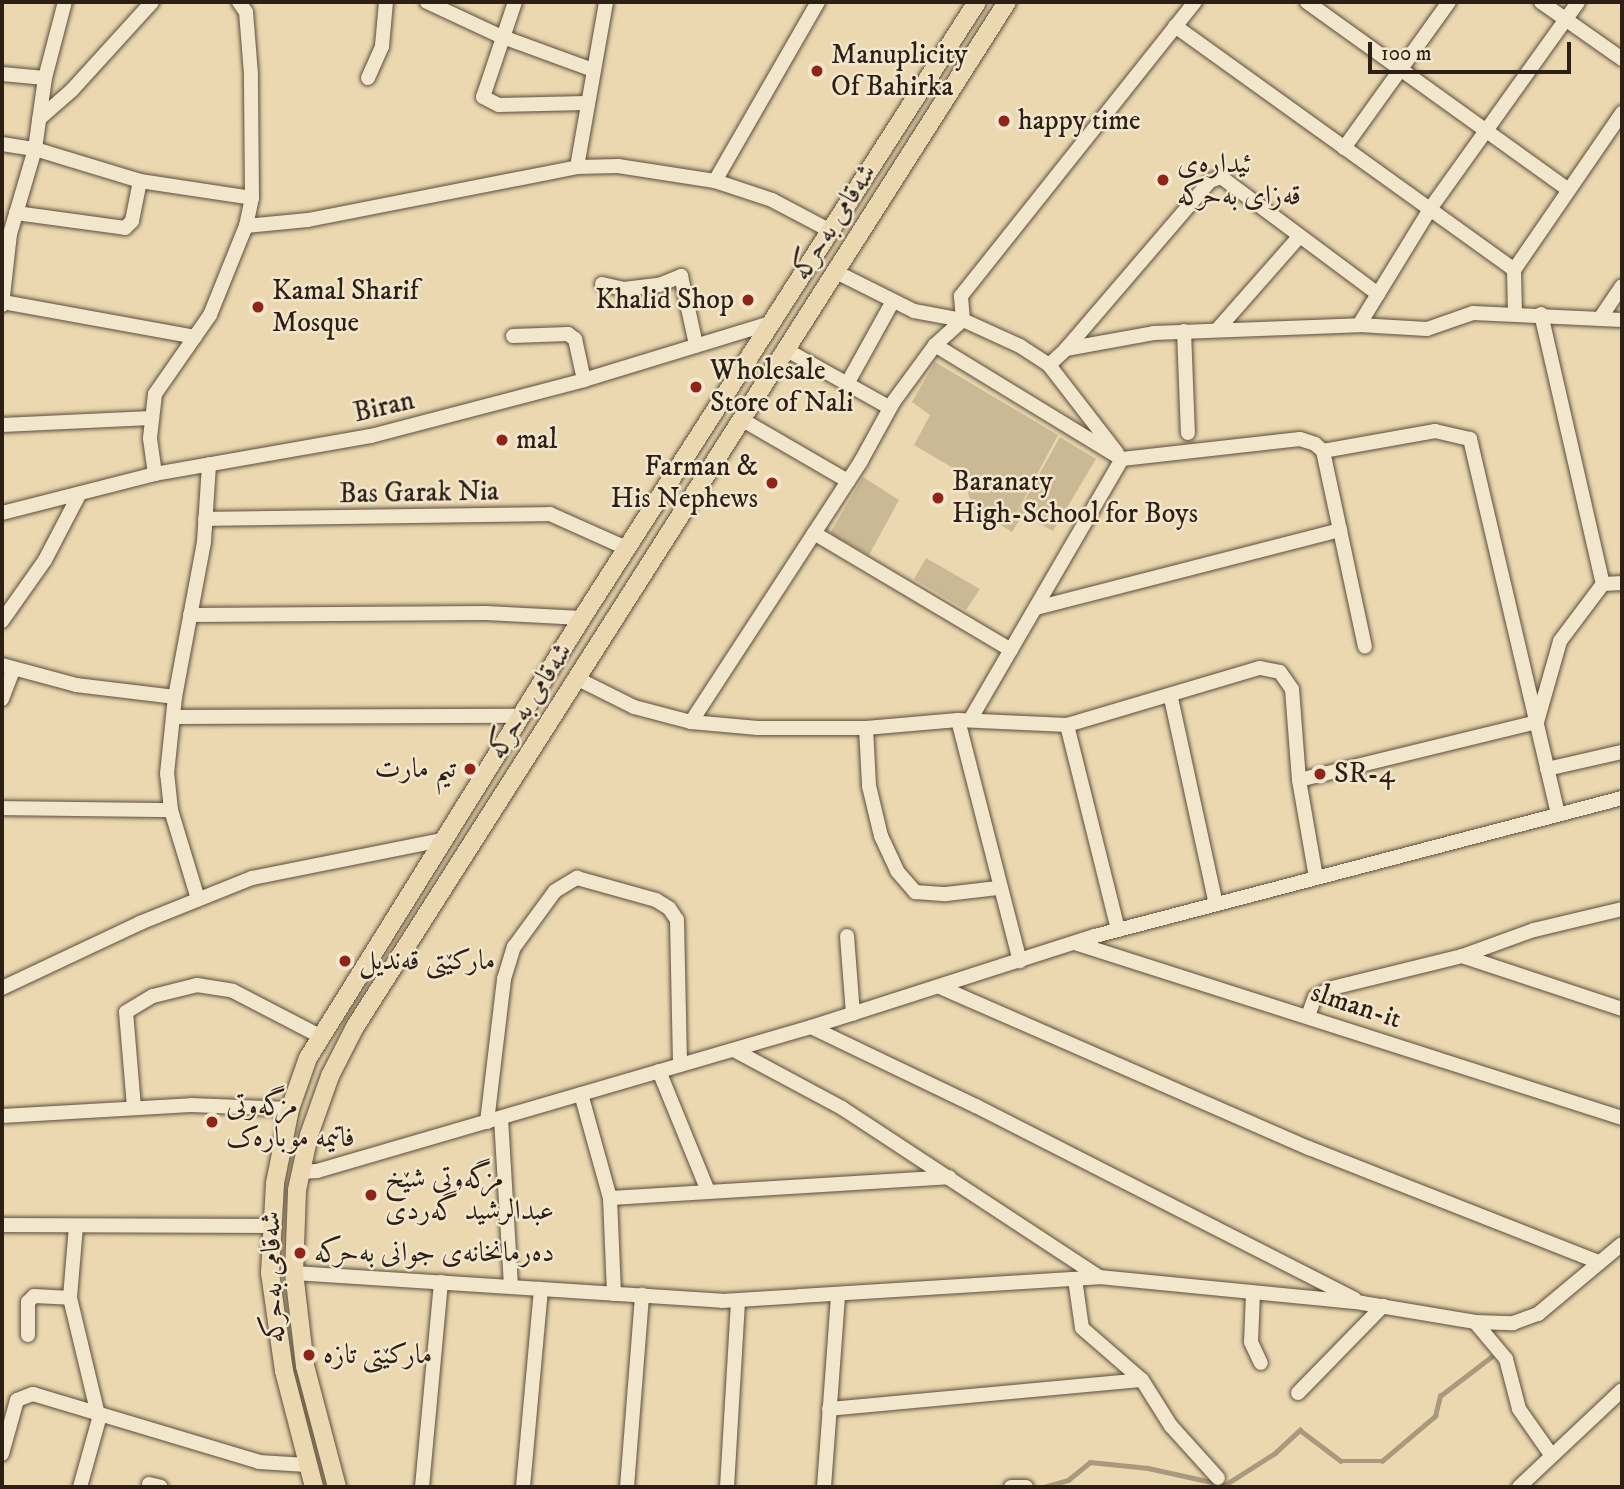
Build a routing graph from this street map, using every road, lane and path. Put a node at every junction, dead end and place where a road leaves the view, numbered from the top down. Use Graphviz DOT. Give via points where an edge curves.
graph roads {
  1 [pos="65,2"];
  2 [pos="152,2"];
  3 [pos="239,2"];
  4 [pos="386,2"];
  5 [pos="427,2"];
  6 [pos="515,2"];
  7 [pos="606,2"];
  8 [pos="818,2"];
  9 [pos="978,2"];
  10 [pos="1007,2"];
  11 [pos="1195,2"];
  12 [pos="1307,2"];
  13 [pos="1334,2"];
  14 [pos="1449,2"];
  15 [pos="1541,2"];
  16 [pos="1578,2"];
  17 [pos="1324,15"];
  18 [pos="1565,19"];
  19 [pos="1175,26"];
  20 [pos="500,36"];
  21 [pos="1622,59"];
  22 [pos="593,69"];
  23 [pos="1398,71"];
  24 [pos="2,74"];
  25 [pos="44,78"];
  26 [pos="368,78"];
  27 [pos="586,103"];
  28 [pos="1622,113"];
  29 [pos="39,119"];
  30 [pos="1484,132"];
  31 [pos="2,144"];
  32 [pos="1344,148"];
  33 [pos="35,149"];
  34 [pos="578,167"];
  35 [pos="140,181"];
  36 [pos="715,181"];
  37 [pos="1569,190"];
  38 [pos="252,198"];
  39 [pos="1430,209"];
  40 [pos="16,213"];
  41 [pos="246,226"];
  42 [pos="829,230"];
  43 [pos="6,234"];
  44 [pos="1300,236"];
  45 [pos="1514,270"];
  46 [pos="834,271"];
  47 [pos="602,284"];
  48 [pos="1622,286"];
  49 [pos="1378,295"];
  50 [pos="893,301"];
  51 [pos="2,304"];
  52 [pos="1515,314"];
  53 [pos="1541,314"];
  54 [pos="1601,317"];
  55 [pos="963,320"];
  56 [pos="1622,320"];
  57 [pos="771,323"];
  58 [pos="1359,326"];
  59 [pos="1217,330"];
  60 [pos="1184,331"];
  61 [pos="513,335"];
  62 [pos="195,337"];
  63 [pos="696,345"];
  64 [pos="935,345"];
  65 [pos="785,349"];
  66 [pos="1066,349"];
  67 [pos="1049,365"];
  68 [pos="744,370"];
  69 [pos="584,380"];
  70 [pos="765,383"];
  71 [pos="847,384"];
  72 [pos="890,408"];
  73 [pos="151,418"];
  74 [pos="741,419"];
  75 [pos="2,425"];
  76 [pos="1188,433"];
  77 [pos="1323,451"];
  78 [pos="1122,459"];
  79 [pos="209,464"];
  80 [pos="155,474"];
  81 [pos="848,481"];
  82 [pos="79,497"];
  83 [pos="2,513"];
  84 [pos="205,519"];
  85 [pos="1340,530"];
  86 [pos="814,533"];
  87 [pos="626,548"];
  88 [pos="1622,583"];
  89 [pos="1603,584"];
  90 [pos="1036,608"];
  91 [pos="190,615"];
  92 [pos="582,618"];
  93 [pos="2,621"];
  94 [pos="1366,647"];
  95 [pos="1011,650"];
  96 [pos="8,667"];
  97 [pos="576,678"];
  98 [pos="175,697"];
  99 [pos="1171,698"];
  100 [pos="2,699"];
  101 [pos="520,716"];
  102 [pos="173,717"];
  103 [pos="964,720"];
  104 [pos="691,722"];
  105 [pos="1536,722"];
  106 [pos="1067,725"];
  107 [pos="866,728"];
  108 [pos="1622,752"];
  109 [pos="1547,769"];
  110 [pos="1299,780"];
  111 [pos="1622,797"];
  112 [pos="2,808"];
  113 [pos="171,810"];
  114 [pos="1558,814"];
  115 [pos="443,839"];
  116 [pos="1316,877"];
  117 [pos="998,888"];
  118 [pos="198,899"];
  119 [pos="1216,904"];
  120 [pos="1622,909"];
  121 [pos="1118,930"];
  122 [pos="847,936"];
  123 [pos="1075,943"];
  124 [pos="1462,956"];
  125 [pos="1020,961"];
  126 [pos="940,987"];
  127 [pos="2,988"];
  128 [pos="1622,1009"];
  129 [pos="853,1014"];
  130 [pos="1308,1016"];
  131 [pos="811,1027"];
  132 [pos="318,1035"];
  133 [pos="734,1049"];
  134 [pos="680,1065"];
  135 [pos="659,1071"];
  136 [pos="581,1094"];
  137 [pos="134,1107"];
  138 [pos="290,1109"];
  139 [pos="2,1116"];
  140 [pos="1622,1118"];
  141 [pos="494,1120"];
  142 [pos="300,1172"];
  143 [pos="949,1177"];
  144 [pos="708,1191"];
  145 [pos="610,1198"];
  146 [pos="2,1226"];
  147 [pos="76,1226"];
  148 [pos="271,1226"];
  149 [pos="1622,1244"];
  150 [pos="1598,1262"];
  151 [pos="294,1273"];
  152 [pos="1099,1277"];
  153 [pos="1075,1279"];
  154 [pos="441,1282"];
  155 [pos="511,1287"];
  156 [pos="541,1289"];
  157 [pos="1253,1293"];
  158 [pos="614,1294"];
  159 [pos="642,1295"];
  160 [pos="838,1296"];
  161 [pos="70,1298"];
  162 [pos="738,1301"];
  163 [pos="1362,1303"];
  164 [pos="1383,1306"];
  165 [pos="297,1317"];
  166 [pos="274,1318"];
  167 [pos="1475,1322"];
  168 [pos="28,1335"];
  169 [pos="1261,1363"];
  170 [pos="1142,1380"];
  171 [pos="310,1390"];
  172 [pos="1622,1390"];
  173 [pos="1298,1393"];
  174 [pos="291,1396"];
  175 [pos="829,1409"];
  176 [pos="97,1411"];
  177 [pos="2,1454"];
  178 [pos="1552,1456"];
  179 [pos="307,1465"];
  180 [pos="1218,1478"];
  181 [pos="80,1487"];
  182 [pos="314,1487"];
  183 [pos="337,1487"];
  184 [pos="422,1487"];
  185 [pos="523,1487"];
  186 [pos="626,1487"];
  187 [pos="727,1487"];
  188 [pos="824,1487"];
  189 [pos="1011,1487"];
  190 [pos="1026,1487"];
  191 [pos="1519,1487"];
  1 -- 25 [label="street"];
  2 -- 29 [label="street" via="72,90"];
  3 -- 38 [label="street" via="246,12 251,74"];
  4 -- 26 [label="street" via="382,46"];
  5 -- 20 [label="street"];
  6 -- 20 [label="street"];
  7 -- 22 [label="street"];
  8 -- 36 [label="street"];
  9 -- 42 [label="main road, شەقامی بەحرکە"];
  10 -- 46 [label="main road, شەقامی بەحرکە"];
  11 -- 19 [label="street"];
  12 -- 17 [label="street"];
  13 -- 17 [label="street"];
  14 -- 23 [label="street"];
  15 -- 18 [label="street"];
  16 -- 18 [label="street"];
  17 -- 23 [label="street"];
  18 -- 21 [label="street"];
  18 -- 30 [label="street"];
  19 -- 32 [label="street"];
  19 -- 55 [label="street" via="961,296"];
  20 -- 22 [label="street"];
  20 -- 27 [label="street" via="483,96 499,105"];
  22 -- 27 [label="street"];
  23 -- 30 [label="street"];
  23 -- 32 [label="street"];
  24 -- 25 [label="street"];
  25 -- 29 [label="street"];
  27 -- 34 [label="street"];
  28 -- 37 [label="street"];
  29 -- 33 [label="street"];
  30 -- 37 [label="street"];
  30 -- 39 [label="street"];
  31 -- 33 [label="street"];
  32 -- 39 [label="street"];
  33 -- 35 [label="street"];
  33 -- 40 [label="street"];
  34 -- 36 [label="street" via="642,168"];
  34 -- 41 [label="street" via="309,220"];
  35 -- 38 [label="street"];
  35 -- 40 [label="street" via="132,222 125,228"];
  36 -- 42 [label="street" via="772,200"];
  37 -- 45 [label="street"];
  38 -- 41 [label="street"];
  39 -- 45 [label="street"];
  39 -- 49 [label="street"];
  40 -- 43 [label="street"];
  41 -- 62 [label="street" via="210,315"];
  42 -- 57 [label="main road, شەقامی بەحرکە"];
  43 -- 51 [label="street"];
  44 -- 49 [label="street"];
  44 -- 59 [label="street"];
  44 -- 66 [label="street" via="1234,184 1221,177 1210,181"];
  45 -- 52 [label="street"];
  46 -- 50 [label="street"];
  46 -- 65 [label="main road, شەقامی بەحرکە"];
  47 -- 63 [label="street" via="624,289 659,285 681,276"];
  48 -- 54 [label="street"];
  49 -- 58 [label="street"];
  50 -- 55 [label="street" via="914,311"];
  50 -- 71 [label="street"];
  51 -- 62 [label="street"];
  52 -- 53 [label="street"];
  52 -- 58 [label="street" via="1467,314 1427,329"];
  53 -- 54 [label="street"];
  53 -- 89 [label="street"];
  54 -- 56 [label="street"];
  55 -- 64 [label="street"];
  55 -- 67 [label="street"];
  57 -- 63 [label="street, Biran"];
  57 -- 68 [label="main road, شەقامی بەحرکە"];
  58 -- 59 [label="street"];
  59 -- 60 [label="street"];
  60 -- 66 [label="street"];
  60 -- 76 [label="street"];
  61 -- 69 [label="street" via="568,334 575,339"];
  62 -- 73 [label="street" via="160,384"];
  63 -- 69 [label="street, Biran"];
  64 -- 72 [label="street"];
  64 -- 78 [label="street"];
  65 -- 70 [label="main road, شەقامی بەحرکە"];
  65 -- 71 [label="street"];
  66 -- 67 [label="street"];
  67 -- 78 [label="street"];
  68 -- 70 [label="main road" via="751,384"];
  68 -- 87 [label="main road, شەقامی بەحرکە"];
  69 -- 79 [label="street, Biran" via="371,436"];
  70 -- 74 [label="main road, شەقامی بەحرکە"];
  71 -- 72 [label="street"];
  72 -- 81 [label="street"];
  73 -- 75 [label="street"];
  73 -- 80 [label="street"];
  74 -- 81 [label="street"];
  74 -- 97 [label="main road, شەقامی بەحرکە"];
  77 -- 78 [label="street" via="1300,439"];
  77 -- 85 [label="street"];
  77 -- 105 [label="street" via="1435,431 1470,439"];
  78 -- 90 [label="street"];
  79 -- 80 [label="street, Biran"];
  79 -- 84 [label="street"];
  80 -- 82 [label="street, Biran"];
  81 -- 86 [label="street"];
  82 -- 83 [label="street, Biran"];
  82 -- 93 [label="street" via="44,560"];
  84 -- 87 [label="street, Bas Garak Nia" via="550,514"];
  84 -- 91 [label="street"];
  85 -- 90 [label="street"];
  85 -- 94 [label="street"];
  86 -- 95 [label="street"];
  86 -- 104 [label="street"];
  87 -- 92 [label="main road, شەقامی بەحرکە"];
  88 -- 89 [label="street"];
  89 -- 105 [label="street" via="1560,641"];
  90 -- 95 [label="street"];
  91 -- 92 [label="street" via="486,613"];
  91 -- 98 [label="street"];
  92 -- 101 [label="main road, شەقامی بەحرکە"];
  95 -- 103 [label="street"];
  96 -- 98 [label="street" via="76,685"];
  96 -- 100 [label="street"];
  97 -- 104 [label="street" via="634,707"];
  97 -- 142 [label="main road, شەقامی بەحرکە" via="342,1049 316,1113"];
  98 -- 102 [label="street"];
  99 -- 106 [label="street"];
  99 -- 110 [label="street" via="1260,668 1280,672 1292,689"];
  99 -- 119 [label="street"];
  101 -- 102 [label="street"];
  101 -- 115 [label="main road, شەقامی بەحرکە"];
  102 -- 113 [label="street" via="167,774"];
  103 -- 106 [label="street"];
  103 -- 107 [label="street"];
  103 -- 117 [label="street"];
  104 -- 107 [label="street" via="758,728"];
  105 -- 109 [label="street"];
  105 -- 110 [label="street"];
  106 -- 121 [label="street"];
  107 -- 117 [label="street" via="869,786 881,836 897,871 915,892"];
  108 -- 109 [label="street"];
  109 -- 114 [label="street"];
  110 -- 116 [label="street"];
  111 -- 114 [label="street"];
  112 -- 113 [label="street"];
  113 -- 118 [label="street"];
  114 -- 116 [label="street"];
  115 -- 118 [label="street" via="252,878"];
  115 -- 132 [label="main road, شەقامی بەحرکە"];
  116 -- 119 [label="street"];
  117 -- 125 [label="street"];
  118 -- 127 [label="street"];
  119 -- 121 [label="street"];
  120 -- 124 [label="street" via="1534,930"];
  121 -- 123 [label="street"];
  122 -- 129 [label="street"];
  123 -- 125 [label="street"];
  123 -- 130 [label="street, slman-it"];
  124 -- 128 [label="street"];
  124 -- 130 [label="street" via="1322,991"];
  125 -- 126 [label="street"];
  126 -- 129 [label="street"];
  126 -- 150 [label="street" via="1309,1148"];
  129 -- 131 [label="street"];
  130 -- 140 [label="street, slman-it"];
  131 -- 133 [label="street"];
  131 -- 163 [label="street" via="1001,1118"];
  132 -- 137 [label="street" via="233,991 197,985 153,996 126,1012"];
  132 -- 138 [label="main road, شەقامی بەحرکە"];
  133 -- 134 [label="street"];
  133 -- 143 [label="street" via="842,1108"];
  134 -- 135 [label="street"];
  134 -- 141 [label="street" via="677,920 656,900 577,878 555,891 514,947 504,979"];
  135 -- 136 [label="street"];
  135 -- 144 [label="street"];
  136 -- 141 [label="street"];
  136 -- 145 [label="street"];
  137 -- 138 [label="street" via="232,1104"];
  137 -- 139 [label="street"];
  138 -- 148 [label="main road, شەقامی بەحرکە"];
  141 -- 142 [label="street"];
  141 -- 155 [label="street"];
  142 -- 151 [label="main road, شەقامی بەحرکە" via="293,1226"];
  143 -- 144 [label="street"];
  143 -- 152 [label="street"];
  144 -- 145 [label="street"];
  145 -- 158 [label="street"];
  146 -- 147 [label="street"];
  147 -- 148 [label="street"];
  147 -- 161 [label="street"];
  148 -- 166 [label="main road, شەقامی بەحرکە"];
  149 -- 150 [label="street"];
  150 -- 167 [label="street" via="1525,1321"];
  151 -- 154 [label="street"];
  151 -- 165 [label="main road, شەقامی بەحرکە"];
  152 -- 153 [label="street"];
  152 -- 157 [label="street"];
  153 -- 160 [label="street"];
  153 -- 170 [label="street" via="1082,1328"];
  154 -- 155 [label="street"];
  154 -- 184 [label="street"];
  155 -- 156 [label="street"];
  156 -- 158 [label="street"];
  156 -- 185 [label="street"];
  157 -- 163 [label="street"];
  157 -- 169 [label="street" via="1251,1342"];
  158 -- 159 [label="street"];
  159 -- 162 [label="street"];
  159 -- 186 [label="street"];
  160 -- 162 [label="street"];
  160 -- 175 [label="street"];
  161 -- 168 [label="street" via="34,1296 29,1302"];
  161 -- 176 [label="street"];
  162 -- 187 [label="street"];
  163 -- 164 [label="street"];
  164 -- 167 [label="street"];
  164 -- 173 [label="street"];
  165 -- 166 [label="main road" via="286,1331"];
  165 -- 171 [label="main road, شەقامی بەحرکە"];
  166 -- 174 [label="main road, شەقامی بەحرکە"];
  167 -- 178 [label="street" via="1506,1359 1520,1409"];
  170 -- 175 [label="street"];
  170 -- 180 [label="street" via="1171,1426"];
  171 -- 174 [label="main road" via="299,1382"];
  171 -- 183 [label="main road, شەقامی بەحرکە"];
  172 -- 178 [label="street"];
  174 -- 179 [label="main road, شەقامی بەحرکە"];
  175 -- 188 [label="street"];
  176 -- 177 [label="street" via="33,1394 18,1400"];
  176 -- 179 [label="street" via="259,1462"];
  176 -- 181 [label="street" via="99,1419"];
  178 -- 191 [label="street"];
  179 -- 182 [label="main road, شەقامی بەحرکە"];
  189 -- 190 [label="street"];
}
